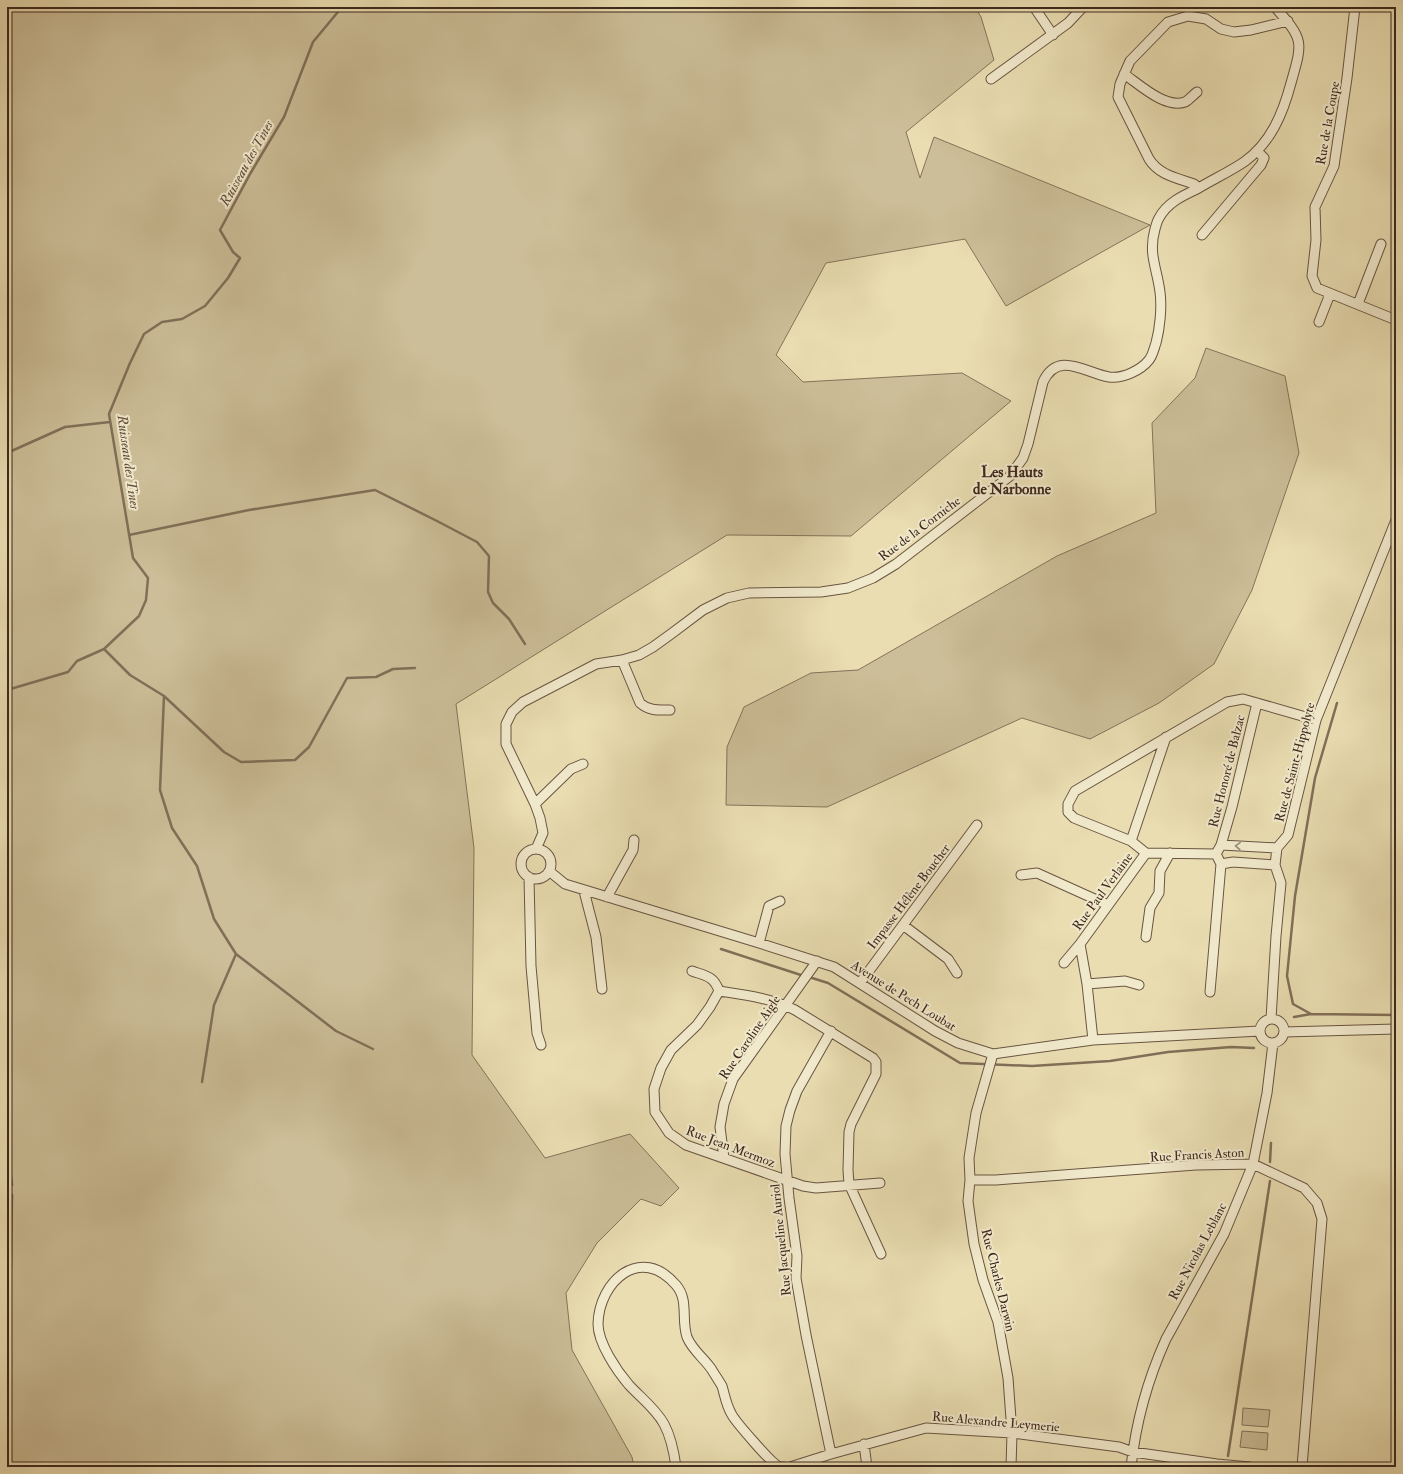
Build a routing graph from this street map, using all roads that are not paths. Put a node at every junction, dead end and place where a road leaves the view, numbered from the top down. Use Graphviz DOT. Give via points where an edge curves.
graph roads {
  1 [pos="1034,7"];
  2 [pos="1083,7"];
  3 [pos="1275,7"];
  4 [pos="1355,7"];
  5 [pos="1288,21"];
  6 [pos="1053,35"];
  7 [pos="1124,74"];
  8 [pos="991,79"];
  9 [pos="1197,92"];
  10 [pos="1256,151"];
  11 [pos="1198,188"];
  12 [pos="1202,234"];
  13 [pos="1381,244"];
  14 [pos="1330,294"];
  15 [pos="1358,304"];
  16 [pos="1396,320"];
  17 [pos="1319,322"];
  18 [pos="1396,520"];
  19 [pos="622,660"];
  20 [pos="1257,703"];
  21 [pos="670,710"];
  22 [pos="1316,720"];
  23 [pos="1166,737"];
  24 [pos="583,764"];
  25 [pos="535,804"];
  26 [pos="977,825"];
  27 [pos="634,840"];
  28 [pos="1130,841"];
  29 [pos="1221,845"];
  30 [pos="1277,848"];
  31 [pos="536,849"];
  32 [pos="1146,853"];
  33 [pos="1170,853"];
  34 [pos="1216,854"];
  35 [pos="1222,864"];
  36 [pos="1275,864"];
  37 [pos="549,871"];
  38 [pos="1021,875"];
  39 [pos="529,877"];
  40 [pos="584,891"];
  41 [pos="607,898"];
  42 [pos="780,901"];
  43 [pos="1108,905"];
  44 [pos="903,925"];
  45 [pos="1146,937"];
  46 [pos="759,943"];
  47 [pos="1080,944"];
  48 [pos="817,961"];
  49 [pos="1064,963"];
  50 [pos="692,971"];
  51 [pos="958,973"];
  52 [pos="860,983"];
  53 [pos="1087,984"];
  54 [pos="1138,985"];
  55 [pos="602,989"];
  56 [pos="718,991"];
  57 [pos="1210,992"];
  58 [pos="785,1005"];
  59 [pos="1271,1019"];
  60 [pos="1396,1029"];
  61 [pos="830,1031"];
  62 [pos="1260,1031"];
  63 [pos="1284,1032"];
  64 [pos="1093,1040"];
  65 [pos="1273,1043"];
  66 [pos="540,1045"];
  67 [pos="992,1058"];
  68 [pos="724,1158"];
  69 [pos="1253,1164"];
  70 [pos="970,1180"];
  71 [pos="787,1181"];
  72 [pos="880,1183"];
  73 [pos="849,1184"];
  74 [pos="881,1254"];
  75 [pos="1012,1433"];
  76 [pos="864,1444"];
  77 [pos="1133,1452"];
  78 [pos="831,1454"];
  79 [pos="676,1467"];
  80 [pos="784,1467"];
  81 [pos="790,1467"];
  82 [pos="867,1467"];
  83 [pos="1011,1467"];
  84 [pos="1131,1467"];
  85 [pos="1250,1467"];
  86 [pos="1302,1467"];
  1 -- 6 [label="street"];
  2 -- 6 [label="street"];
  3 -- 5 [label="street, Rue de la Corniche"];
  4 -- 14 [label="street, Rue de la Coupe" via="1348,78 1334,166 1315,207 1316,240 1312,276 1318,288"];
  5 -- 7 [label="street" via="1234,32 1206,19 1188,16 1168,22 1130,61"];
  5 -- 10 [label="street, Rue de la Corniche" via="1299,40 1299,53 1284,107 1272,131"];
  6 -- 8 [label="street"];
  7 -- 9 [label="street" via="1164,101 1174,104 1185,102"];
  7 -- 11 [label="street" via="1118,97 1153,166"];
  10 -- 11 [label="street, Rue de la Corniche" via="1244,162"];
  10 -- 12 [label="street" via="1264,158 1261,165"];
  11 -- 19 [label="street, Rue de la Corniche" via="1170,204 1158,218 1151,246 1160,292 1160,307 1157,339 1151,358 1125,376 1110,377 1060,365 1046,374 1028,444 1023,458 1010,476 896,564 873,578 848,588 821,592 749,593 728,598 703,610 653,647"];
  13 -- 15 [label="street"];
  14 -- 15 [label="street, Rue de la Coupe"];
  14 -- 17 [label="street"];
  15 -- 16 [label="street, Rue de la Coupe"];
  18 -- 22 [label="street, Rue de Saint-Hippolyte"];
  19 -- 21 [label="street" via="640,703 653,710"];
  19 -- 25 [label="street, Rue de la Corniche" via="596,664 524,702 512,712 506,724 506,744"];
  20 -- 22 [label="street"];
  20 -- 23 [label="street" via="1243,699 1227,702"];
  20 -- 29 [label="street, Rue Honoré de Balzac"];
  22 -- 30 [label="street, Rue de Saint-Hippolyte" via="1288,835"];
  23 -- 28 [label="street"];
  23 -- 28 [label="street" via="1075,791 1068,804 1068,812 1074,818"];
  24 -- 25 [label="street" via="571,769"];
  25 -- 31 [label="street, Rue de la Corniche" via="543,833"];
  26 -- 44 [label="street, Impasse Hélène Boucher"];
  27 -- 41 [label="street" via="633,850"];
  28 -- 32 [label="street"];
  30 -- 29 [label="street, one-way"];
  29 -- 34 [label="street, Rue Honoré de Balzac"];
  30 -- 36 [label="street, Rue de Saint-Hippolyte"];
  31 -- 37 [label="street" via="546,852 549,856"];
  31 -- 39 [label="street" via="528,851 521,862"];
  32 -- 33 [label="street"];
  32 -- 43 [label="street, Rue Paul Verlaine"];
  33 -- 34 [label="street"];
  33 -- 45 [label="street" via="1160,871 1159,893 1150,908"];
  34 -- 35 [label="street"];
  35 -- 36 [label="street"];
  35 -- 57 [label="street"];
  36 -- 59 [label="street, Rue de Saint-Hippolyte" via="1281,884"];
  37 -- 39 [label="street" via="538,879"];
  37 -- 40 [label="street, Avenue de Pech Loubat" via="565,884"];
  38 -- 43 [label="street" via="1037,873"];
  39 -- 66 [label="street" via="531,966"];
  40 -- 41 [label="street, Avenue de Pech Loubat"];
  40 -- 55 [label="street" via="596,937"];
  41 -- 46 [label="street, Avenue de Pech Loubat"];
  42 -- 46 [label="street" via="769,906"];
  43 -- 47 [label="street, Rue Paul Verlaine"];
  44 -- 51 [label="street" via="948,959"];
  44 -- 52 [label="street, Impasse Hélène Boucher"];
  46 -- 48 [label="street, Avenue de Pech Loubat"];
  47 -- 49 [label="street, Rue Paul Verlaine"];
  47 -- 53 [label="street, Rue Paul Verlaine"];
  48 -- 52 [label="street, Avenue de Pech Loubat" via="834,967"];
  48 -- 58 [label="street, Rue Caroline Aigle"];
  50 -- 56 [label="street" via="712,978"];
  52 -- 67 [label="street, Avenue de Pech Loubat" via="935,1031"];
  53 -- 54 [label="street" via="1124,981"];
  53 -- 64 [label="street, Rue Paul Verlaine"];
  56 -- 58 [label="street" via="767,999"];
  56 -- 68 [label="street, Rue Jean Mermoz" via="697,1025 671,1050 654,1089 656,1112 669,1133 686,1145"];
  58 -- 61 [label="street"];
  58 -- 68 [label="street, Rue Caroline Aigle" via="733,1079 724,1104 720,1127"];
  59 -- 62 [label="street" via="1262,1024"];
  59 -- 63 [label="street" via="1282,1024"];
  60 -- 63 [label="street"];
  61 -- 71 [label="street, Rue Jacqueline Auriol" via="797,1091 790,1110 786,1126"];
  61 -- 73 [label="street" via="873,1058 877,1068 849,1132"];
  62 -- 64 [label="street, Avenue de Pech Loubat"];
  62 -- 65 [label="street" via="1265,1041"];
  63 -- 65 [label="street" via="1282,1038"];
  64 -- 67 [label="street, Avenue de Pech Loubat"];
  65 -- 69 [label="street, Rue Nicolas Leblanc" via="1267,1093"];
  67 -- 70 [label="street, Rue Charles Darwin" via="976,1113 969,1158"];
  68 -- 71 [label="street, Rue Jean Mermoz"];
  69 -- 70 [label="street, Rue Francis Aston" via="1196,1165"];
  69 -- 77 [label="street, Rue Nicolas Leblanc" via="1224,1234 1158,1356 1146,1389"];
  69 -- 86 [label="street, Rue Francis Aston" via="1304,1188 1317,1202 1322,1219"];
  70 -- 75 [label="street, Rue Charles Darwin" via="968,1201 974,1244 998,1322 1008,1378"];
  71 -- 73 [label="street, Rue Jean Mermoz" via="816,1188"];
  71 -- 78 [label="street, Rue Jacqueline Auriol" via="806,1335"];
  72 -- 73 [label="street, Rue Jean Mermoz"];
  73 -- 74 [label="street"];
  75 -- 76 [label="street, Rue Alexandre Leymerie" via="926,1428"];
  75 -- 77 [label="street, Rue Alexandre Leymerie" via="1119,1447"];
  75 -- 83 [label="street, Rue Charles Darwin"];
  76 -- 78 [label="street, Rue Alexandre Leymerie"];
  76 -- 82 [label="street"];
  77 -- 84 [label="street, Rue Nicolas Leblanc"];
  77 -- 85 [label="street, Rue Alexandre Leymerie"];
  78 -- 81 [label="street, Rue Alexandre Leymerie"];
  79 -- 80 [label="street" via="672,1443 664,1424 614,1364 604,1347 598,1328 598,1314 604,1296 614,1281 633,1268 657,1269 676,1285 684,1301 687,1338 721,1385 732,1416 770,1460 779,1467"];
}
